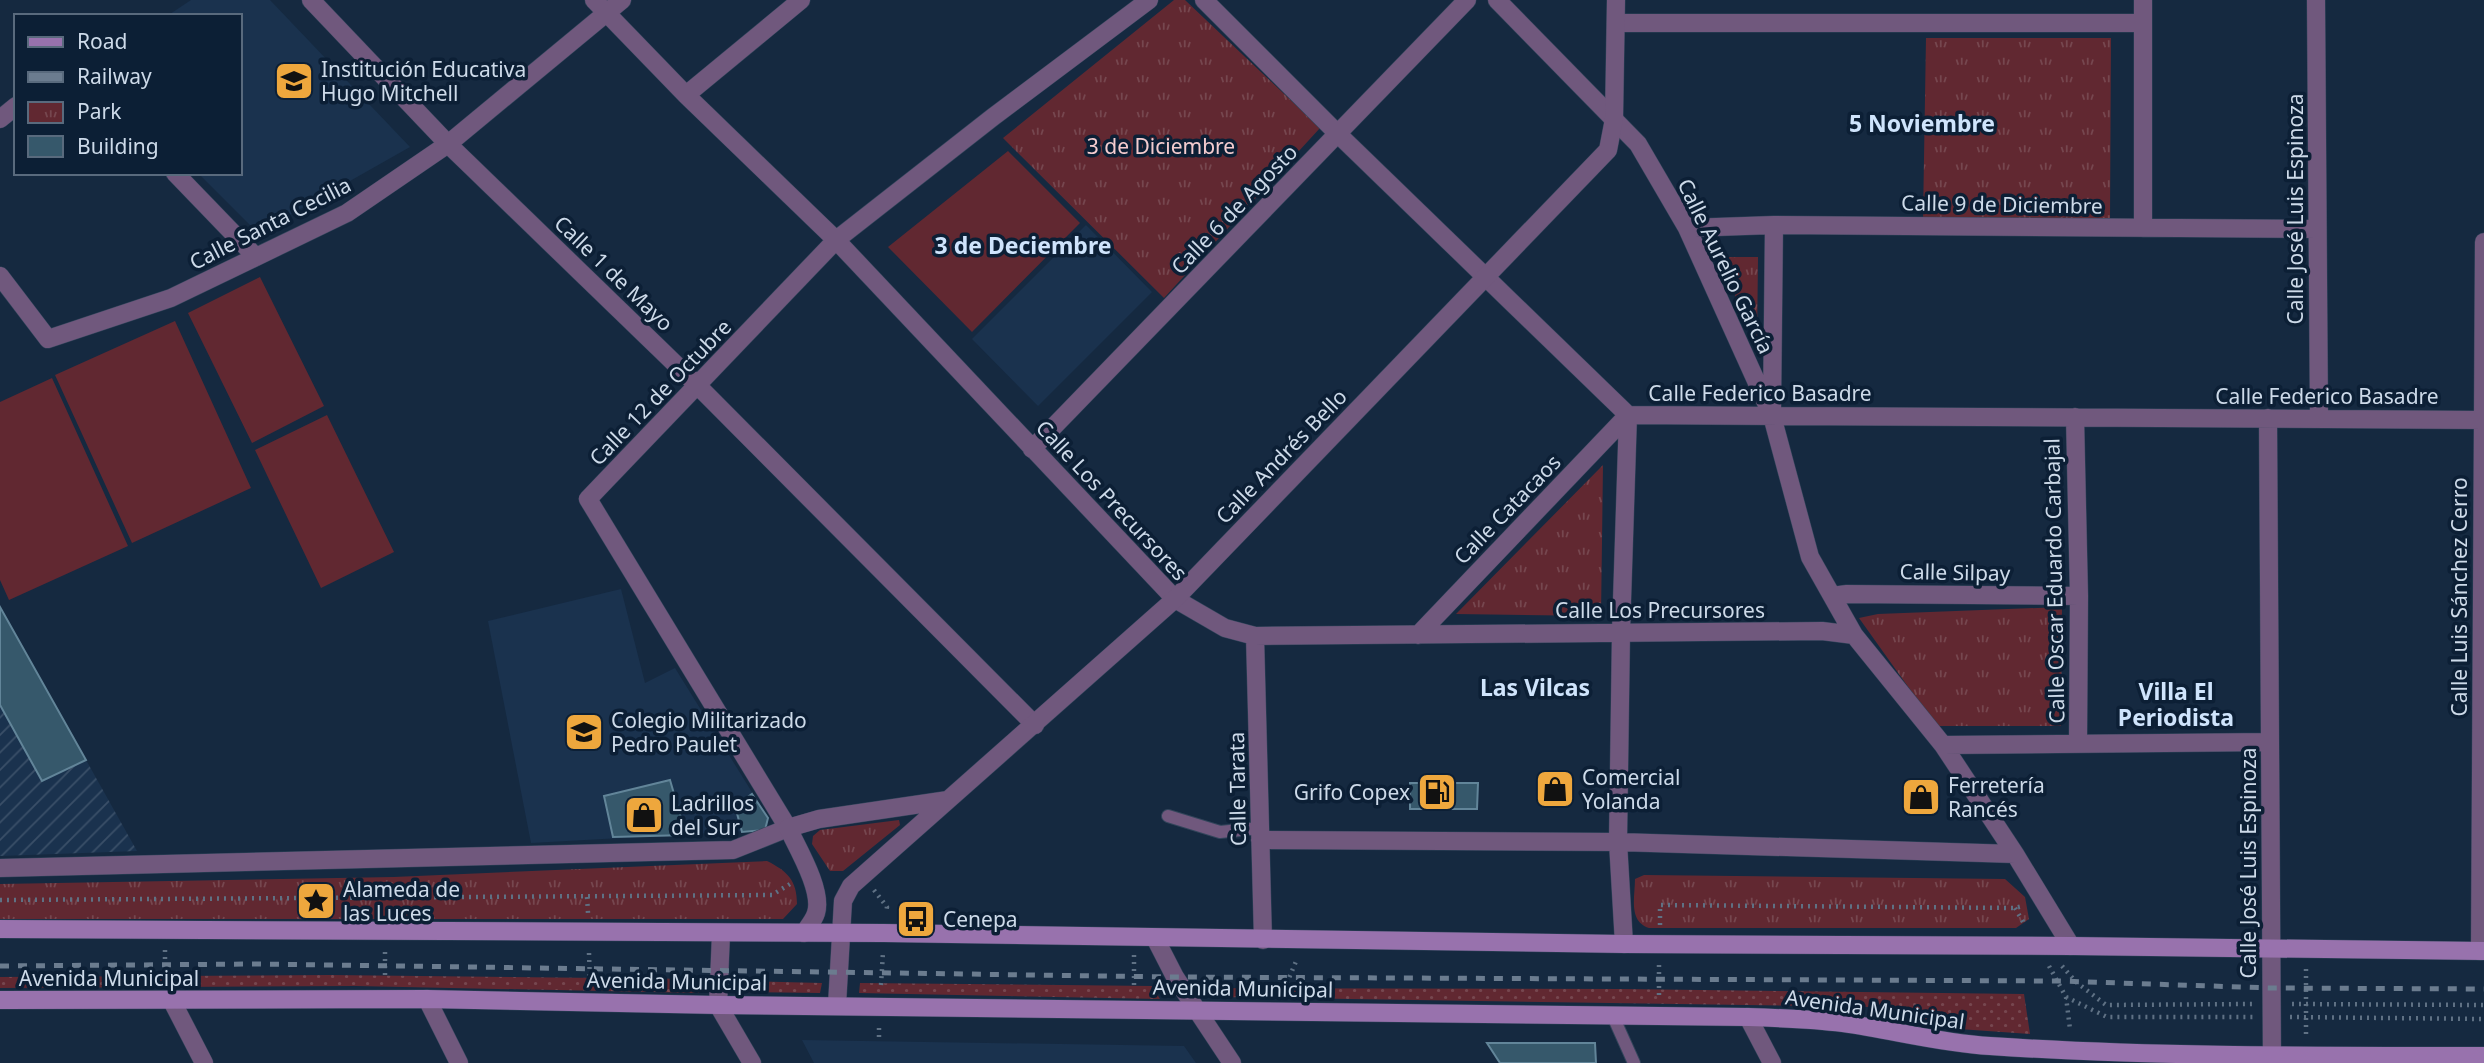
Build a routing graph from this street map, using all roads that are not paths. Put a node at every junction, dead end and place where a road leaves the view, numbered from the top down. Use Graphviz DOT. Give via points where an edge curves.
graph roads {
  1 [pos="311,0"];
  2 [pos="622,0"];
  3 [pos="801,0"];
  4 [pos="1149,0"];
  5 [pos="1205,0"];
  6 [pos="1467,0"];
  7 [pos="1497,0"];
  8 [pos="1616,0"];
  9 [pos="2143,0"];
  10 [pos="2316,0"];
  11 [pos="600,6"];
  12 [pos="1616,23"];
  13 [pos="2143,23"];
  14 [pos="686,95"];
  15 [pos="14,108"];
  16 [pos="0,119"];
  17 [pos="1614,119"];
  18 [pos="1338,134"];
  19 [pos="448,144"];
  20 [pos="176,175"];
  21 [pos="1774,225"];
  22 [pos="2143,228"];
  23 [pos="1687,229"];
  24 [pos="2317,229"];
  25 [pos="836,240"];
  26 [pos="2484,243"];
  27 [pos="256,257"];
  28 [pos="0,276"];
  29 [pos="1485,277"];
  30 [pos="697,385"];
  31 [pos="1628,415"];
  32 [pos="1772,415"];
  33 [pos="2074,417"];
  34 [pos="2268,418"];
  35 [pos="2319,418"];
  36 [pos="2483,420"];
  37 [pos="1032,449"];
  38 [pos="1832,596"];
  39 [pos="2079,597"];
  40 [pos="1175,599"];
  41 [pos="1621,632"];
  42 [pos="1418,635"];
  43 [pos="1854,635"];
  44 [pos="1255,636"];
  45 [pos="1035,725"];
  46 [pos="2270,742"];
  47 [pos="2078,743"];
  48 [pos="1943,745"];
  49 [pos="948,800"];
  50 [pos="1168,816"];
  51 [pos="788,828"];
  52 [pos="1260,834"];
  53 [pos="1618,842"];
  54 [pos="2015,855"];
  55 [pos="0,868"];
  56 [pos="0,929"];
  57 [pos="804,933"];
  58 [pos="842,933"];
  59 [pos="721,934"];
  60 [pos="1155,938"];
  61 [pos="1264,940"];
  62 [pos="1624,944"];
  63 [pos="2071,946"];
  64 [pos="2271,950"];
  65 [pos="2482,951"];
  66 [pos="427,999"];
  67 [pos="0,1000"];
  68 [pos="169,1001"];
  69 [pos="718,1005"];
  70 [pos="837,1005"];
  71 [pos="1197,1011"];
  72 [pos="1612,1014"];
  73 [pos="1748,1017"];
  74 [pos="2079,1055"];
  75 [pos="2484,1056"];
  76 [pos="2272,1059"];
  77 [pos="204,1063"];
  78 [pos="458,1063"];
  79 [pos="752,1063"];
  80 [pos="1232,1063"];
  81 [pos="1634,1063"];
  82 [pos="1772,1063"];
  1 -- 19 [label="street, Calle 1 de Mayo"];
  2 -- 11 [label="street, Calle Santa Cecilia"];
  3 -- 14 [label="street"];
  4 -- 25 [label="street, Calle 12 de Octubre"];
  5 -- 18 [label="street, Calle Federico Basadre"];
  6 -- 18 [label="street, Calle 6 de Agosto"];
  7 -- 17 [label="street, Calle Aurelio García"];
  8 -- 12 [label="street, Calle Andrés Bello"];
  9 -- 13 [label="street"];
  10 -- 24 [label="street, Calle José Luis Espinoza"];
  11 -- 14 [label="street, Calle Los Precursores"];
  11 -- 19 [label="street, Calle Santa Cecilia"];
  12 -- 13 [label="street"];
  12 -- 17 [label="street, Calle Andrés Bello"];
  13 -- 22 [label="street"];
  14 -- 25 [label="street, Calle Los Precursores"];
  15 -- 16 [label="street"];
  17 -- 23 [label="street, Calle Aurelio García" via="1638,144"];
  17 -- 29 [label="street, Calle Andrés Bello" via="1608,150"];
  18 -- 29 [label="street, Calle Federico Basadre"];
  18 -- 37 [label="street, Calle 6 de Agosto"];
  19 -- 27 [label="street, Calle Santa Cecilia" via="347,213"];
  19 -- 30 [label="street, Calle 1 de Mayo"];
  20 -- 27 [label="street"];
  21 -- 22 [label="street, Calle 9 de Diciembre"];
  21 -- 23 [label="street, Calle 9 de Diciembre"];
  21 -- 32 [label="street"];
  22 -- 24 [label="street, Calle 9 de Diciembre"];
  23 -- 32 [label="street, Calle Aurelio García"];
  24 -- 35 [label="street, Calle José Luis Espinoza"];
  25 -- 30 [label="street, Calle 12 de Octubre"];
  25 -- 37 [label="street, Calle Los Precursores"];
  26 -- 36 [label="street, Calle Luis Sánchez Cerro"];
  27 -- 28 [label="street, Calle Santa Cecilia" via="171,298 48,339"];
  29 -- 31 [label="street, Calle Federico Basadre"];
  29 -- 40 [label="street, Calle Andrés Bello"];
  30 -- 45 [label="street, Calle 1 de Mayo"];
  30 -- 51 [label="street, Calle 12 de Octubre" via="588,499"];
  31 -- 32 [label="street, Calle Federico Basadre"];
  31 -- 41 [label="street"];
  31 -- 42 [label="street, Calle Catacaos"];
  32 -- 33 [label="street, Calle Federico Basadre"];
  32 -- 38 [label="street, Calle Aurelio García" via="1810,557"];
  33 -- 34 [label="street, Calle Federico Basadre"];
  33 -- 39 [label="street, Calle Oscar Eduardo Carbajal"];
  34 -- 35 [label="street, Calle Federico Basadre"];
  34 -- 46 [label="street, Calle José Luis Espinoza"];
  35 -- 36 [label="street, Calle Federico Basadre"];
  36 -- 65 [label="street, Calle Luis Sánchez Cerro"];
  37 -- 40 [label="street, Calle Los Precursores"];
  38 -- 39 [label="street, Calle Silpay"];
  38 -- 43 [label="street, Calle Aurelio García"];
  39 -- 47 [label="street, Calle Oscar Eduardo Carbajal"];
  40 -- 44 [label="street, Calle Los Precursores" via="1225,628"];
  40 -- 45 [label="street, Calle Andrés Bello"];
  41 -- 42 [label="street, Calle Los Precursores"];
  41 -- 43 [label="street, Calle Los Precursores" via="1822,631"];
  41 -- 53 [label="street"];
  42 -- 44 [label="street, Calle Los Precursores"];
  43 -- 48 [label="street, Calle Aurelio García"];
  44 -- 52 [label="street, Calle Tarata"];
  45 -- 49 [label="street, Calle Andrés Bello"];
  46 -- 47 [label="street"];
  46 -- 64 [label="street, Calle José Luis Espinoza"];
  47 -- 48 [label="street"];
  48 -- 54 [label="street, Calle Aurelio García"];
  49 -- 51 [label="street" via="818,819"];
  49 -- 58 [label="street, Calle Andrés Bello" via="851,886 843,901"];
  50 -- 52 [label="lane" via="1220,832"];
  51 -- 55 [label="street" via="733,850"];
  51 -- 57 [label="street, Calle 12 de Octubre" via="816,895 816,912"];
  52 -- 53 [label="street"];
  52 -- 61 [label="street, Calle Tarata"];
  53 -- 54 [label="street"];
  53 -- 62 [label="street"];
  54 -- 63 [label="street, Calle Aurelio García"];
  56 -- 59 [label="main road"];
  57 -- 58 [label="main road"];
  57 -- 59 [label="main road"];
  58 -- 60 [label="main road"];
  58 -- 70 [label="street, Calle Andrés Bello"];
  59 -- 69 [label="street"];
  60 -- 61 [label="main road"];
  60 -- 71 [label="street"];
  61 -- 62 [label="main road"];
  62 -- 63 [label="main road"];
  63 -- 64 [label="main road"];
  64 -- 65 [label="main road"];
  64 -- 76 [label="street, Calle José Luis Espinoza"];
  66 -- 68 [label="main road, Avenida Municipal"];
  66 -- 69 [label="main road, Avenida Municipal"];
  66 -- 78 [label="street"];
  67 -- 68 [label="main road, Avenida Municipal"];
  68 -- 77 [label="street"];
  69 -- 70 [label="main road, Avenida Municipal"];
  69 -- 79 [label="street"];
  70 -- 71 [label="main road, Avenida Municipal"];
  71 -- 72 [label="main road, Avenida Municipal"];
  71 -- 80 [label="street"];
  72 -- 73 [label="main road, Avenida Municipal"];
  72 -- 81 [label="lane"];
  73 -- 74 [label="main road, Avenida Municipal" via="1845,1023 1944,1042"];
  73 -- 82 [label="street"];
  74 -- 76 [label="main road, Avenida Municipal"];
  75 -- 76 [label="main road, Avenida Municipal"];
}
